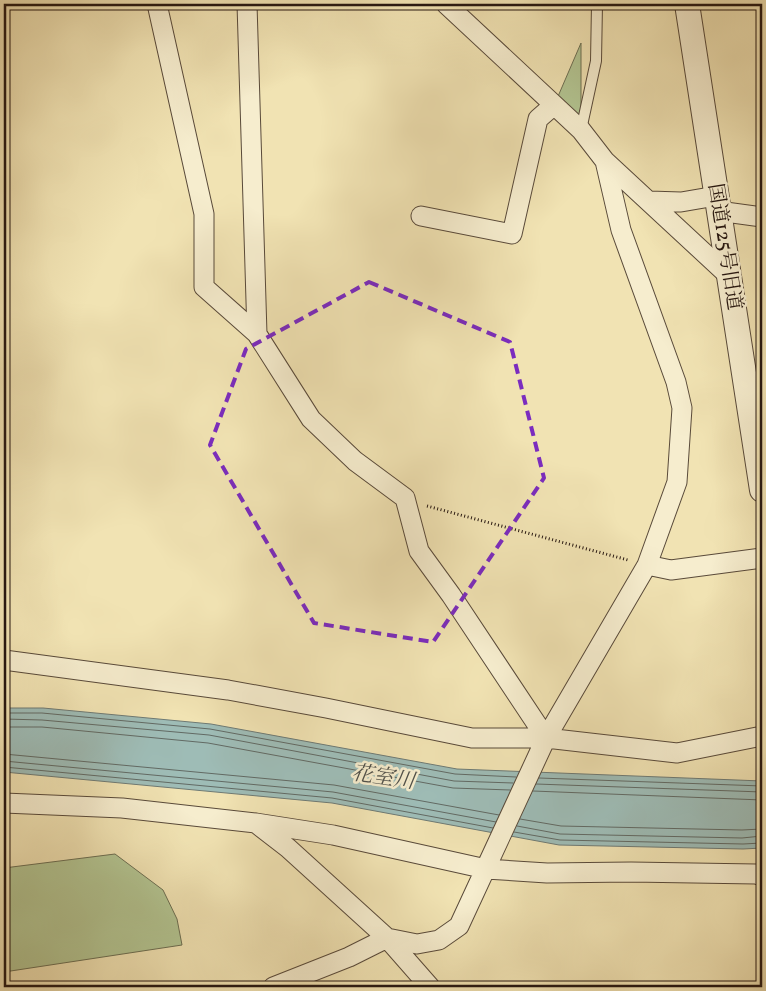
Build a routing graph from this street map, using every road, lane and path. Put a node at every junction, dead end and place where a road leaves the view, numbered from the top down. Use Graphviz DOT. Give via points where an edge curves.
graph roads {
  1 [pos="157,4"];
  2 [pos="247,4"];
  3 [pos="446,4"];
  4 [pos="597,4"];
  5 [pos="687,4"];
  6 [pos="554,105"];
  7 [pos="581,130"];
  8 [pos="605,161"];
  9 [pos="649,202"];
  10 [pos="717,204"];
  11 [pos="421,216"];
  12 [pos="762,217"];
  13 [pos="728,276"];
  14 [pos="257,334"];
  15 [pos="762,490"];
  16 [pos="405,498"];
  17 [pos="762,558"];
  18 [pos="648,565"];
  19 [pos="4,660"];
  20 [pos="762,736"];
  21 [pos="546,738"];
  22 [pos="4,803"];
  23 [pos="256,823"];
  24 [pos="486,869"];
  25 [pos="762,876"];
  26 [pos="386,938"];
  27 [pos="273,987"];
  28 [pos="430,987"];
  1 -- 14 [label="street" via="204,214 204,287"];
  2 -- 14 [label="street"];
  3 -- 6 [label="street"];
  4 -- 7 [label="lane" via="596,61"];
  5 -- 10 [label="street, 国道125号旧道"];
  6 -- 7 [label="street"];
  6 -- 11 [label="street" via="538,119 512,234"];
  7 -- 8 [label="street"];
  8 -- 9 [label="street"];
  8 -- 18 [label="street" via="621,230 676,382 682,408 677,482"];
  9 -- 10 [label="street"];
  9 -- 13 [label="street"];
  10 -- 12 [label="street"];
  10 -- 13 [label="street, 国道125号旧道"];
  13 -- 15 [label="street, 国道125号旧道"];
  14 -- 16 [label="street" via="311,418 355,461"];
  16 -- 18 [label="path"];
  16 -- 21 [label="street" via="419,551"];
  17 -- 18 [label="street" via="671,570"];
  18 -- 21 [label="street"];
  19 -- 21 [label="street" via="228,690 472,738"];
  20 -- 21 [label="street" via="677,753"];
  21 -- 24 [label="street"];
  22 -- 23 [label="street" via="122,808"];
  23 -- 24 [label="street" via="333,835"];
  23 -- 26 [label="street"];
  24 -- 25 [label="street"];
  24 -- 26 [label="street" via="459,926 439,940 417,944"];
  26 -- 27 [label="street" via="349,957"];
  26 -- 28 [label="street"];
}
